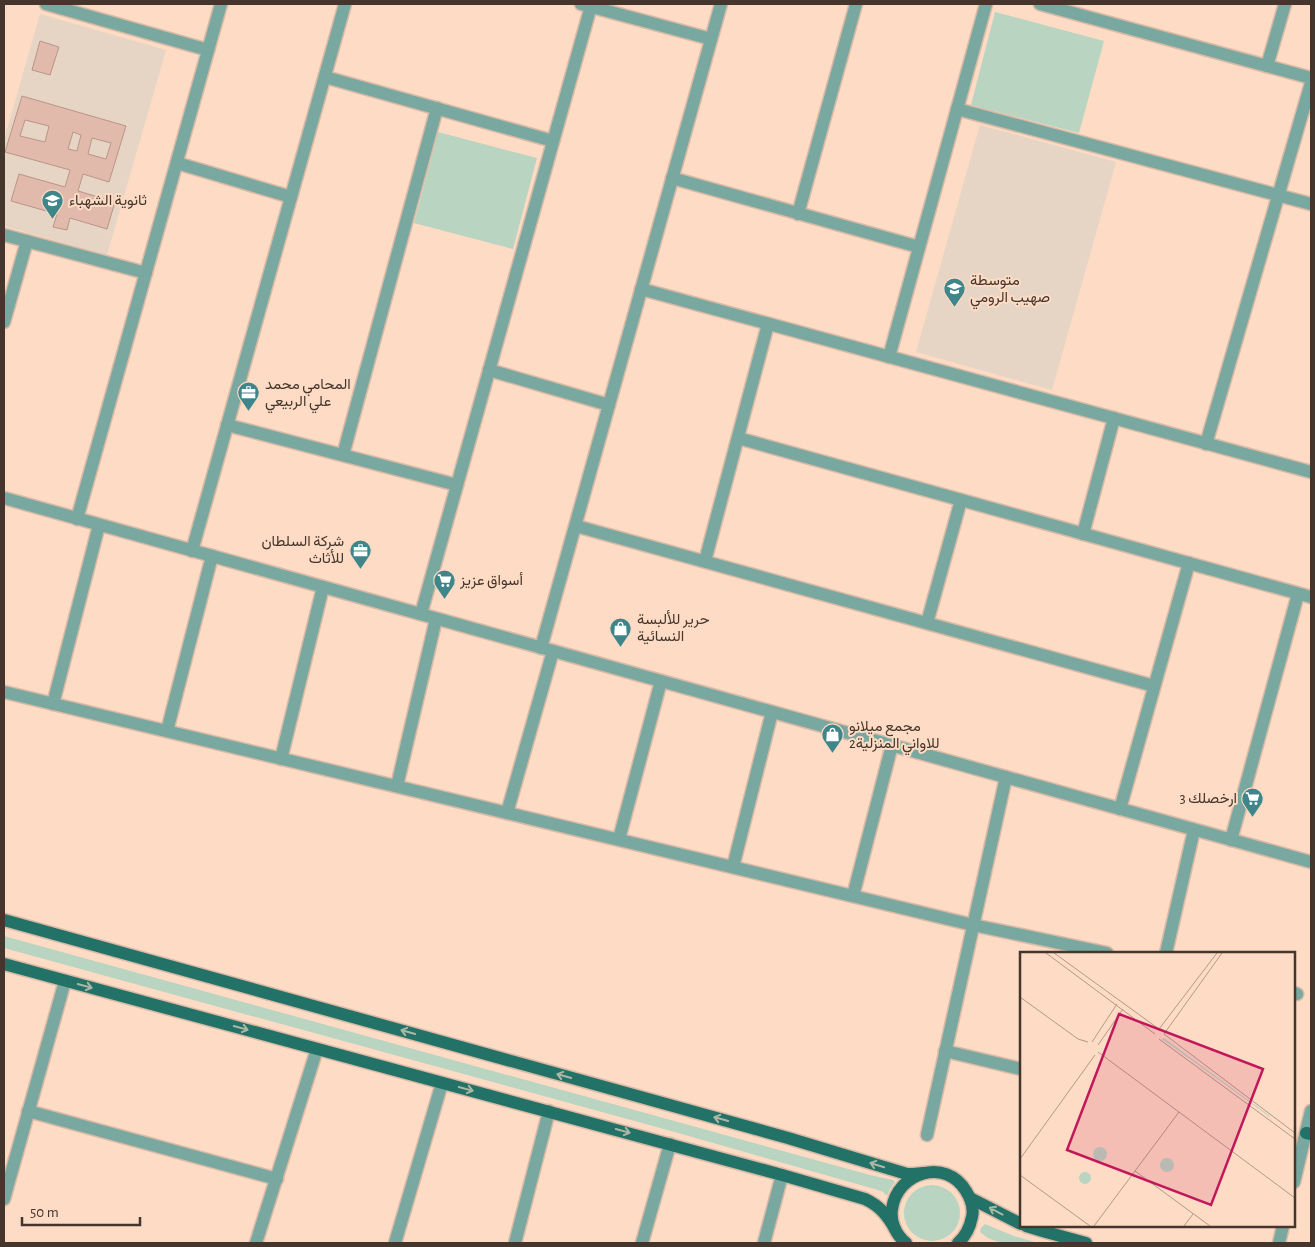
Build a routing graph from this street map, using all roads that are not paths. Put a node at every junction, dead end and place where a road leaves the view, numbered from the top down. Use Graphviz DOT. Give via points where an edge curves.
graph roads {
  1 [pos="46,4"];
  2 [pos="221,4"];
  3 [pos="345,4"];
  4 [pos="721,4"];
  5 [pos="856,4"];
  6 [pos="986,4"];
  7 [pos="1041,4"];
  8 [pos="1285,4"];
  9 [pos="586,5"];
  10 [pos="711,39"];
  11 [pos="208,50"];
  12 [pos="1267,66"];
  13 [pos="325,77"];
  14 [pos="1311,78"];
  15 [pos="1311,83"];
  16 [pos="437,108"];
  17 [pos="957,110"];
  18 [pos="553,141"];
  19 [pos="177,163"];
  20 [pos="672,178"];
  21 [pos="1278,195"];
  22 [pos="291,197"];
  23 [pos="1311,204"];
  24 [pos="798,214"];
  25 [pos="4,235"];
  26 [pos="27,241"];
  27 [pos="919,248"];
  28 [pos="146,273"];
  29 [pos="641,289"];
  30 [pos="4,322"];
  31 [pos="768,324"];
  32 [pos="889,357"];
  33 [pos="490,370"];
  34 [pos="609,405"];
  35 [pos="1114,418"];
  36 [pos="228,425"];
  37 [pos="738,438"];
  38 [pos="1206,444"];
  39 [pos="343,455"];
  40 [pos="1311,472"];
  41 [pos="458,485"];
  42 [pos="4,498"];
  43 [pos="960,500"];
  44 [pos="78,519"];
  45 [pos="99,525"];
  46 [pos="576,526"];
  47 [pos="1083,534"];
  48 [pos="192,551"];
  49 [pos="212,556"];
  50 [pos="705,562"];
  51 [pos="1189,563"];
  52 [pos="323,587"];
  53 [pos="1298,594"];
  54 [pos="1311,597"];
  55 [pos="421,614"];
  56 [pos="436,619"];
  57 [pos="927,623"];
  58 [pos="547,649"];
  59 [pos="662,681"];
  60 [pos="1154,686"];
  61 [pos="4,692"];
  62 [pos="53,704"];
  63 [pos="772,712"];
  64 [pos="166,731"];
  65 [pos="892,745"];
  66 [pos="282,758"];
  67 [pos="1006,777"];
  68 [pos="397,786"];
  69 [pos="1120,809"];
  70 [pos="506,813"];
  71 [pos="1194,830"];
  72 [pos="619,840"];
  73 [pos="1230,840"];
  74 [pos="1311,862"];
  75 [pos="733,867"];
  76 [pos="853,896"];
  77 [pos="4,920"];
  78 [pos="973,924"];
  79 [pos="1102,952"];
  80 [pos="1166,952"];
  81 [pos="4,964"];
  82 [pos="65,980"];
  83 [pos="317,1049"];
  84 [pos="945,1051"];
  85 [pos="1020,1069"];
  86 [pos="442,1083"];
  87 [pos="28,1111"];
  88 [pos="549,1111"];
  89 [pos="1311,1111"];
  90 [pos="1309,1134"];
  91 [pos="927,1135"];
  92 [pos="670,1144"];
  93 [pos="924,1173"];
  94 [pos="782,1175"];
  95 [pos="277,1178"];
  96 [pos="1295,1179"];
  97 [pos="970,1198"];
  98 [pos="4,1199"];
  99 [pos="1020,1223"];
  100 [pos="1029,1227"];
  101 [pos="1283,1227"];
  102 [pos="895,1230"];
  103 [pos="519,1242"];
  104 [pos="256,1243"];
  105 [pos="395,1243"];
  106 [pos="642,1243"];
  107 [pos="764,1243"];
  108 [pos="898,1243"];
  109 [pos="906,1243"];
  110 [pos="958,1243"];
  111 [pos="1086,1243"];
  112 [pos="1279,1243"];
  1 -- 11 [label="street"];
  2 -- 11 [label="street"];
  3 -- 13 [label="street"];
  4 -- 10 [label="street"];
  5 -- 24 [label="street"];
  6 -- 17 [label="street"];
  7 -- 12 [label="street"];
  8 -- 12 [label="street"];
  9 -- 10 [label="street"];
  9 -- 18 [label="street"];
  10 -- 20 [label="street"];
  11 -- 19 [label="street"];
  12 -- 14 [label="street"];
  13 -- 16 [label="street"];
  13 -- 22 [label="street"];
  15 -- 21 [label="street"];
  16 -- 18 [label="street"];
  16 -- 39 [label="street"];
  17 -- 21 [label="street"];
  17 -- 27 [label="street"];
  18 -- 33 [label="street"];
  19 -- 22 [label="street"];
  19 -- 28 [label="street"];
  20 -- 24 [label="street"];
  20 -- 29 [label="street"];
  21 -- 23 [label="street"];
  21 -- 38 [label="street"];
  22 -- 36 [label="street"];
  24 -- 27 [label="street"];
  25 -- 26 [label="street"];
  26 -- 28 [label="street"];
  26 -- 30 [label="street"];
  27 -- 32 [label="street"];
  28 -- 44 [label="street"];
  29 -- 31 [label="street"];
  29 -- 34 [label="street"];
  31 -- 32 [label="street"];
  31 -- 37 [label="street"];
  32 -- 35 [label="street"];
  33 -- 34 [label="street"];
  33 -- 41 [label="street"];
  34 -- 46 [label="street"];
  35 -- 38 [label="street"];
  35 -- 47 [label="street"];
  36 -- 39 [label="street"];
  36 -- 48 [label="street"];
  37 -- 43 [label="street"];
  37 -- 50 [label="street"];
  38 -- 40 [label="street"];
  39 -- 41 [label="street"];
  41 -- 55 [label="street"];
  42 -- 44 [label="street"];
  43 -- 47 [label="street"];
  43 -- 57 [label="street"];
  44 -- 45 [label="street"];
  45 -- 48 [label="street"];
  45 -- 62 [label="street"];
  46 -- 50 [label="street"];
  46 -- 58 [label="street"];
  47 -- 51 [label="street"];
  48 -- 49 [label="street"];
  49 -- 52 [label="street"];
  49 -- 64 [label="street"];
  50 -- 57 [label="street"];
  51 -- 53 [label="street"];
  51 -- 60 [label="street"];
  52 -- 55 [label="street"];
  52 -- 66 [label="street"];
  53 -- 54 [label="street"];
  53 -- 73 [label="street"];
  55 -- 56 [label="street"];
  56 -- 58 [label="street"];
  56 -- 68 [label="street"];
  57 -- 60 [label="street"];
  58 -- 59 [label="street"];
  58 -- 70 [label="street"];
  59 -- 63 [label="street"];
  59 -- 72 [label="street"];
  60 -- 69 [label="street"];
  61 -- 62 [label="street"];
  62 -- 64 [label="street"];
  63 -- 65 [label="street"];
  63 -- 75 [label="street"];
  64 -- 66 [label="street"];
  65 -- 67 [label="street"];
  65 -- 76 [label="street"];
  66 -- 68 [label="street"];
  67 -- 69 [label="street"];
  67 -- 78 [label="street"];
  68 -- 70 [label="street"];
  69 -- 71 [label="street"];
  70 -- 72 [label="street"];
  71 -- 73 [label="street"];
  71 -- 80 [label="street"];
  72 -- 75 [label="street"];
  73 -- 74 [label="street"];
  75 -- 76 [label="street"];
  76 -- 78 [label="street"];
  93 -- 77 [label="main road, one-way" via="907,1174"];
  78 -- 79 [label="street"];
  78 -- 84 [label="street"];
  81 -- 82 [label="main road"];
  82 -- 83 [label="main road, one-way"];
  82 -- 87 [label="street"];
  83 -- 86 [label="main road"];
  83 -- 95 [label="street"];
  84 -- 85 [label="street"];
  84 -- 91 [label="street"];
  86 -- 88 [label="main road, one-way"];
  86 -- 105 [label="street"];
  87 -- 95 [label="street"];
  87 -- 98 [label="street"];
  88 -- 92 [label="main road, one-way"];
  88 -- 103 [label="street"];
  89 -- 90 [label="street"];
  90 -- 96 [label="street"];
  92 -- 94 [label="main road"];
  92 -- 106 [label="street"];
  93 -- 97 [label="main road" via="938,1172 952,1177"];
  93 -- 102 [label="main road" via="911,1178 893,1201 891,1215"];
  94 -- 102 [label="main road" via="865,1199 888,1217"];
  94 -- 107 [label="street"];
  95 -- 104 [label="street"];
  99 -- 97 [label="main road, one-way"];
  97 -- 110 [label="main road" via="973,1212 970,1226"];
  100 -- 111 [label="main road"];
  101 -- 112 [label="street"];
  102 -- 108 [label="street"];
  102 -- 109 [label="main road"];
}
